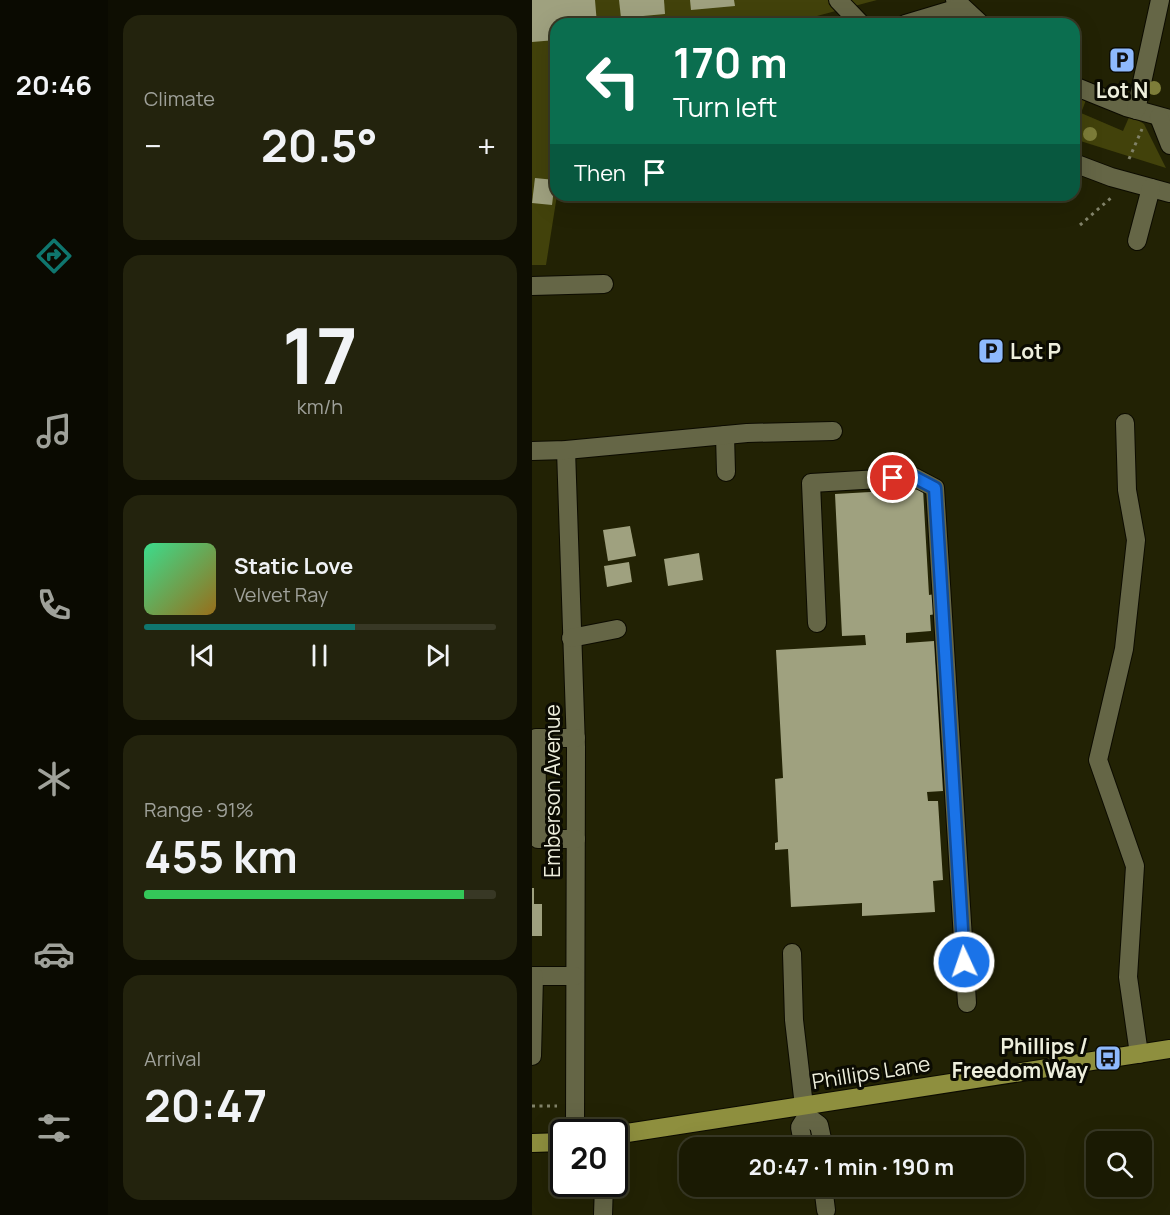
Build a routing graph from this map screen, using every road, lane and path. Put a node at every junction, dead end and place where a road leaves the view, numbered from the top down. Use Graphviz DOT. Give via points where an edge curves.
graph roads {
  1 [pos="838,0"];
  2 [pos="1160,0"];
  3 [pos="959,4"];
  4 [pos="853,18"];
  5 [pos="921,18"];
  6 [pos="974,18"];
  7 [pos="1080,88"];
  8 [pos="1152,118"];
  9 [pos="1170,145"];
  10 [pos="1129,159"];
  11 [pos="1080,165"];
  12 [pos="1151,188"];
  13 [pos="1170,193"];
  14 [pos="1112,197"];
  15 [pos="1080,225"];
  16 [pos="1136,242"];
  17 [pos="604,284"];
  18 [pos="532,286"];
  19 [pos="1125,423"];
  20 [pos="833,431"];
  21 [pos="725,435"];
  22 [pos="566,450"];
  23 [pos="532,451"];
  24 [pos="726,472"];
  25 [pos="817,623"];
  26 [pos="617,629"];
  27 [pos="571,638"];
  28 [pos="576,738"];
  29 [pos="576,839"];
  30 [pos="792,953"];
  31 [pos="533,976"];
  32 [pos="575,976"];
  33 [pos="967,1003"];
  34 [pos="1170,1049"];
  35 [pos="1139,1054"];
  36 [pos="532,1056"];
  37 [pos="532,1106"];
  38 [pos="558,1106"];
  39 [pos="806,1111"];
  40 [pos="575,1119"];
  41 [pos="628,1133"];
  42 [pos="802,1137"];
  43 [pos="822,1137"];
  44 [pos="550,1142"];
  45 [pos="532,1143"];
  46 [pos="604,1197"];
  47 [pos="824,1197"];
  48 [pos="826,1210"];
  49 [pos="603,1215"];
  1 -- 4 [label="street"];
  2 -- 8 [label="street"];
  3 -- 5 [label="street"];
  3 -- 6 [label="street"];
  7 -- 8 [label="street"];
  8 -- 9 [label="street"];
  8 -- 10 [label="path"];
  11 -- 12 [label="street"];
  12 -- 13 [label="street"];
  12 -- 16 [label="street"];
  14 -- 15 [label="path"];
  17 -- 18 [label="street"];
  19 -- 35 [label="street" via="1127,490 1136,540 1124,649 1098,760 1135,866 1128,977"];
  20 -- 21 [label="street"];
  21 -- 22 [label="street"];
  21 -- 24 [label="street"];
  22 -- 23 [label="street"];
  22 -- 27 [label="street, Emberson Avenue"];
  25 -- 33 [label="street" via="811,483 914,477 935,488"];
  26 -- 27 [label="street"];
  27 -- 28 [label="street, Emberson Avenue"];
  28 -- 29 [label="street, Emberson Avenue"];
  28 -- 29 [label="street" via="536,738 538,839"];
  29 -- 32 [label="street, Emberson Avenue"];
  30 -- 39 [label="street" via="794,1020"];
  31 -- 32 [label="street"];
  31 -- 36 [label="street"];
  32 -- 40 [label="street, Emberson Avenue"];
  34 -- 35 [label="main road, Phillips Lane"];
  35 -- 39 [label="main road, Phillips Lane"];
  37 -- 38 [label="path"];
  39 -- 41 [label="main road, Phillips Lane"];
  39 -- 42 [label="street" via="800,1127"];
  39 -- 43 [label="street" via="819,1125"];
  44 -- 45 [label="main road"];
  46 -- 49 [label="street"];
  47 -- 48 [label="street"];
}
